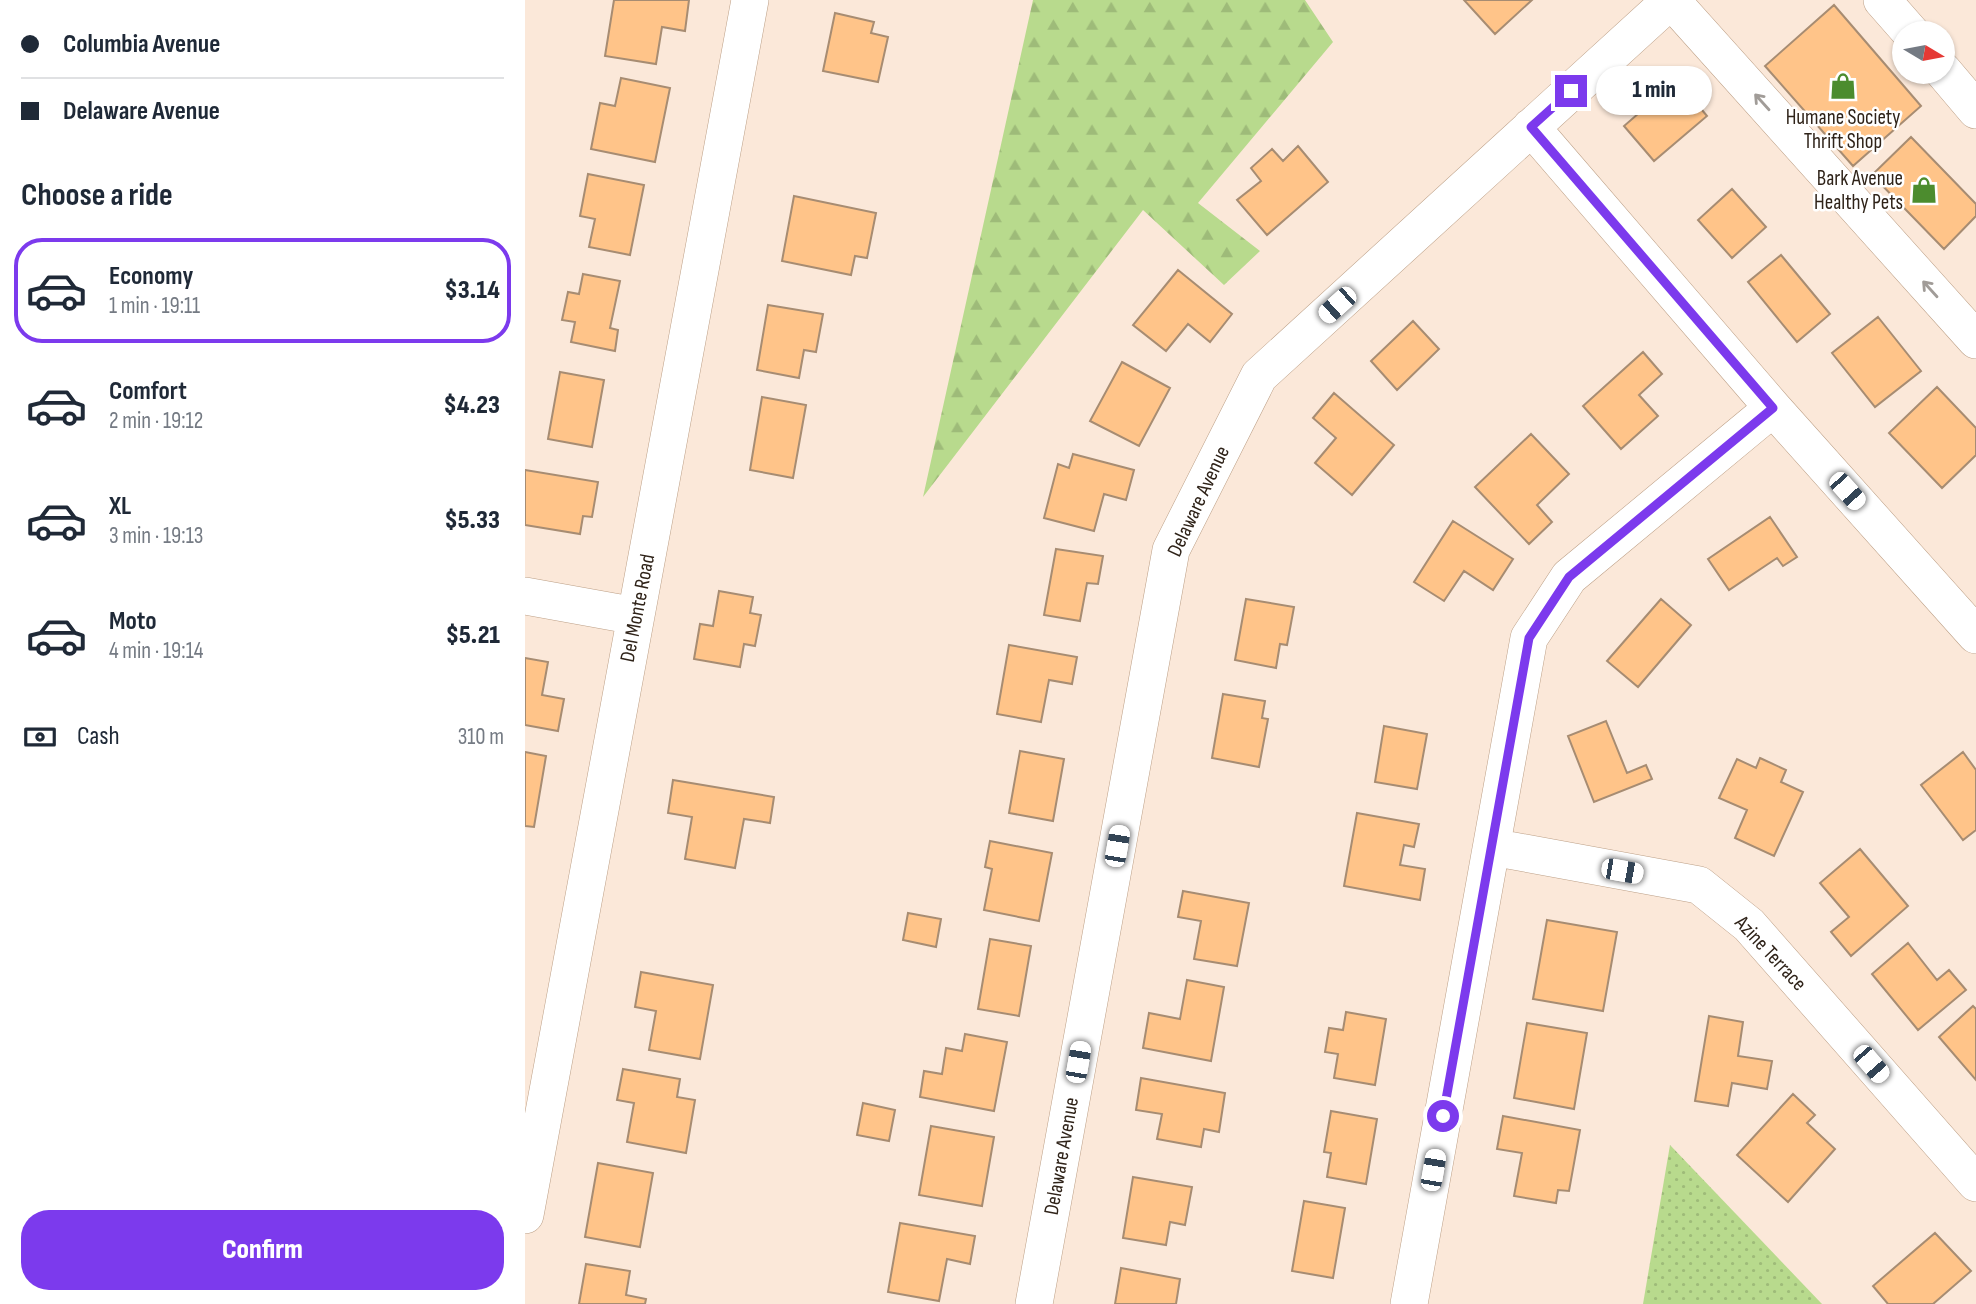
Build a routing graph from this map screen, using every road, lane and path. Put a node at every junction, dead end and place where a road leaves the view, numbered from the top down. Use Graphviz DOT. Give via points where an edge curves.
graph roads {
  1 [pos="750,0"];
  2 [pos="1671,0"];
  3 [pos="1882,0"];
  4 [pos="1900,21"];
  5 [pos="1954,84"];
  6 [pos="1976,110"];
  7 [pos="1531,127"];
  8 [pos="1976,340"];
  9 [pos="1773,408"];
  10 [pos="525,596"];
  11 [pos="636,616"];
  12 [pos="1976,635"];
  13 [pos="1492,847"];
  14 [pos="1976,1184"];
  15 [pos="525,1215"];
  16 [pos="1034,1304"];
  17 [pos="1409,1304"];
  1 -- 11 [label="street, Del Monte Road"];
  2 -- 7 [label="street, Delaware Avenue"];
  8 -- 2 [label="street, one-way"];
  3 -- 4 [label="street"];
  5 -- 6 [label="street"];
  7 -- 9 [label="street"];
  7 -- 16 [label="street, Delaware Avenue" via="1259,376 1171,550"];
  9 -- 12 [label="street"];
  9 -- 13 [label="street" via="1569,577 1529,638"];
  10 -- 11 [label="street"];
  11 -- 15 [label="street, Del Monte Road"];
  13 -- 14 [label="street, Azine Terrace" via="1699,885 1749,925"];
  13 -- 17 [label="street"];
}
